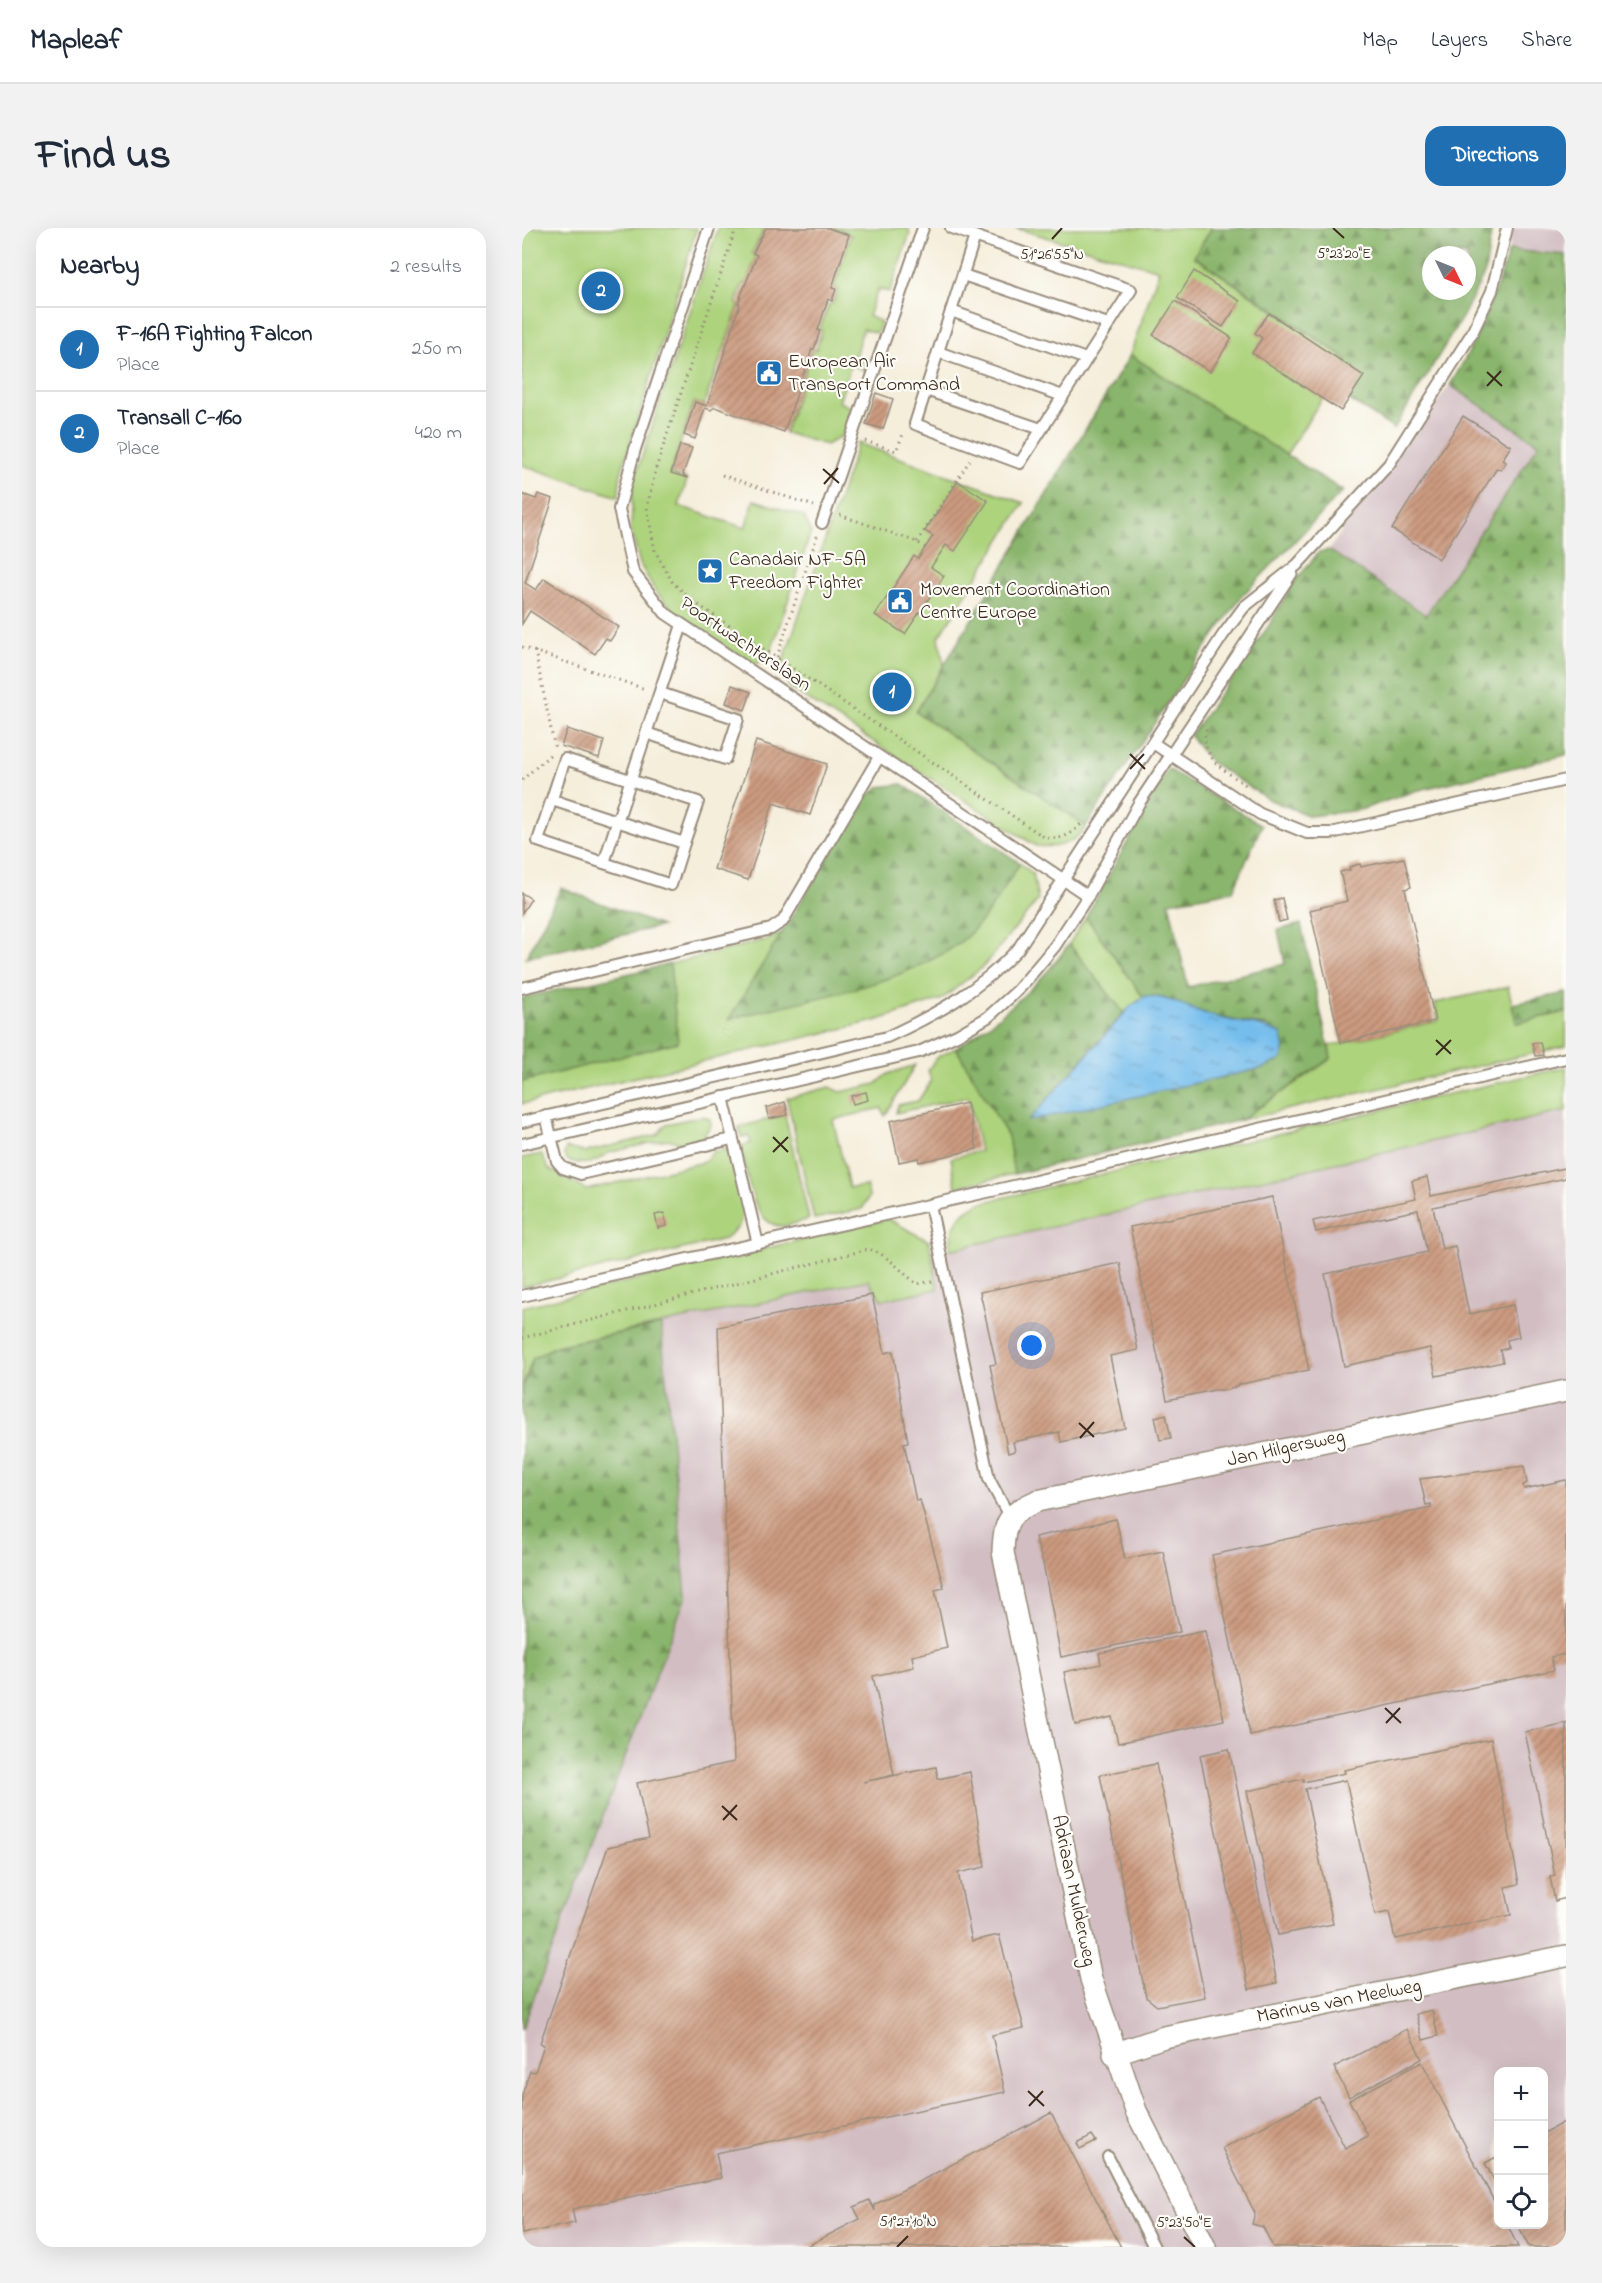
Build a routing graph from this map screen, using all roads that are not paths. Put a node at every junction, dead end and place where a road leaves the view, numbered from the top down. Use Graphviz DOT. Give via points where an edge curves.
graph roads {
  1 [pos="709,228"];
  2 [pos="923,228"];
  3 [pos="951,228"];
  4 [pos="1507,228"];
  5 [pos="975,236"];
  6 [pos="963,275"];
  7 [pos="951,311"];
  8 [pos="1108,324"];
  9 [pos="938,352"];
  10 [pos="1086,359"];
  11 [pos="926,390"];
  12 [pos="1063,396"];
  13 [pos="1041,429"];
  14 [pos="822,524"];
  15 [pos="1297,565"];
  16 [pos="682,626"];
  17 [pos="660,693"];
  18 [pos="646,733"];
  19 [pos="1152,743"];
  20 [pos="1171,755"];
  21 [pos="879,756"];
  22 [pos="631,780"];
  23 [pos="1566,780"];
  24 [pos="552,800"];
  25 [pos="617,821"];
  26 [pos="684,843"];
  27 [pos="604,863"];
  28 [pos="1064,879"];
  29 [pos="1088,896"];
  30 [pos="522,988"];
  31 [pos="1566,1059"];
  32 [pos="723,1098"];
  33 [pos="546,1116"];
  34 [pos="522,1122"];
  35 [pos="551,1137"];
  36 [pos="732,1139"];
  37 [pos="522,1144"];
  38 [pos="930,1205"];
  39 [pos="758,1244"];
  40 [pos="522,1296"];
  41 [pos="1566,1391"];
  42 [pos="1010,1518"];
  43 [pos="1566,1956"];
  44 [pos="1114,2054"];
  45 [pos="1108,2157"];
  46 [pos="1154,2247"];
  47 [pos="1205,2247"];
  1 -- 16 [label="lane, Poortwachterslaan" via="635,449 619,510 633,572 665,613"];
  2 -- 14 [label="lane"];
  3 -- 5 [label="lane"];
  4 -- 15 [label="lane" via="1492,291 1472,333 1389,464"];
  5 -- 6 [label="lane"];
  5 -- 8 [label="lane" via="1131,290"];
  6 -- 7 [label="lane"];
  6 -- 8 [label="lane"];
  7 -- 9 [label="lane"];
  7 -- 10 [label="lane"];
  8 -- 10 [label="lane"];
  9 -- 11 [label="lane"];
  9 -- 12 [label="lane"];
  10 -- 12 [label="lane"];
  11 -- 13 [label="lane"];
  11 -- 13 [label="lane" via="915,424 1020,463"];
  12 -- 13 [label="lane"];
  15 -- 19 [label="lane" via="1244,608"];
  15 -- 20 [label="lane"];
  16 -- 17 [label="lane"];
  16 -- 21 [label="lane, Poortwachterslaan"];
  17 -- 18 [label="lane"];
  17 -- 18 [label="lane" via="738,719 725,759"];
  18 -- 22 [label="lane"];
  19 -- 20 [label="lane"];
  19 -- 28 [label="lane"];
  20 -- 23 [label="lane" via="1260,814 1307,833 1331,833"];
  20 -- 29 [label="lane" via="1139,803"];
  21 -- 28 [label="lane, Poortwachterslaan"];
  21 -- 30 [label="lane" via="783,921 771,929"];
  22 -- 24 [label="lane" via="565,759"];
  22 -- 25 [label="lane"];
  22 -- 26 [label="lane" via="698,802"];
  24 -- 25 [label="lane"];
  24 -- 27 [label="lane" via="538,841"];
  25 -- 26 [label="lane"];
  25 -- 27 [label="lane"];
  26 -- 27 [label="lane" via="670,885"];
  28 -- 29 [label="lane, Poortwachterslaan"];
  28 -- 33 [label="lane" via="1018,949 992,976 935,1015 887,1037"];
  29 -- 32 [label="lane" via="1055,946 1018,990 988,1017 957,1035 919,1052"];
  31 -- 38 [label="lane"];
  32 -- 35 [label="lane"];
  32 -- 36 [label="lane"];
  33 -- 34 [label="lane"];
  33 -- 35 [label="lane"];
  35 -- 36 [label="lane" via="557,1161 563,1168 581,1174"];
  35 -- 37 [label="lane"];
  36 -- 39 [label="lane"];
  38 -- 39 [label="lane"];
  38 -- 42 [label="lane" via="989,1479"];
  39 -- 40 [label="lane"];
  41 -- 42 [label="street, Jan Hilgersweg" via="1037,1501"];
  42 -- 44 [label="street, Adriaan Mulderweg" via="1005,1527 1003,1552 1091,1979"];
  43 -- 44 [label="street, Marinus van Meelweg" via="1164,2037"];
  44 -- 47 [label="street, Adriaan Mulderweg" via="1136,2111"];
  45 -- 46 [label="lane"];
}
